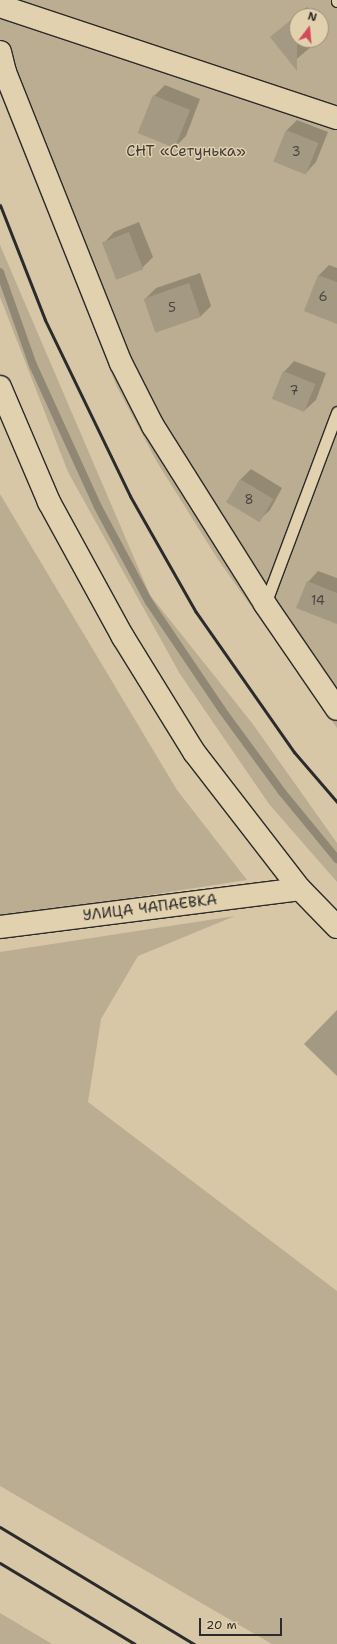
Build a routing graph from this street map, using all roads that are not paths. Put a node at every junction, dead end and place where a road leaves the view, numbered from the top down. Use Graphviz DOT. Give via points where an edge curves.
graph roads {
  1 [pos="0,6"];
  2 [pos="0,52"];
  3 [pos="337,118"];
  4 [pos="0,388"];
  5 [pos="337,412"];
  6 [pos="265,604"];
  7 [pos="337,709"];
  8 [pos="300,889"];
  9 [pos="337,927"];
  10 [pos="0,928"];
  1 -- 3 [label="street"];
  2 -- 6 [label="street" via="5,72 121,363 153,426"];
  4 -- 8 [label="street" via="49,502 123,637 194,752"];
  5 -- 6 [label="lane"];
  6 -- 7 [label="street"];
  8 -- 9 [label="street"];
  8 -- 10 [label="street, УЛИЦА ЧАПАЕВКА"];
}
